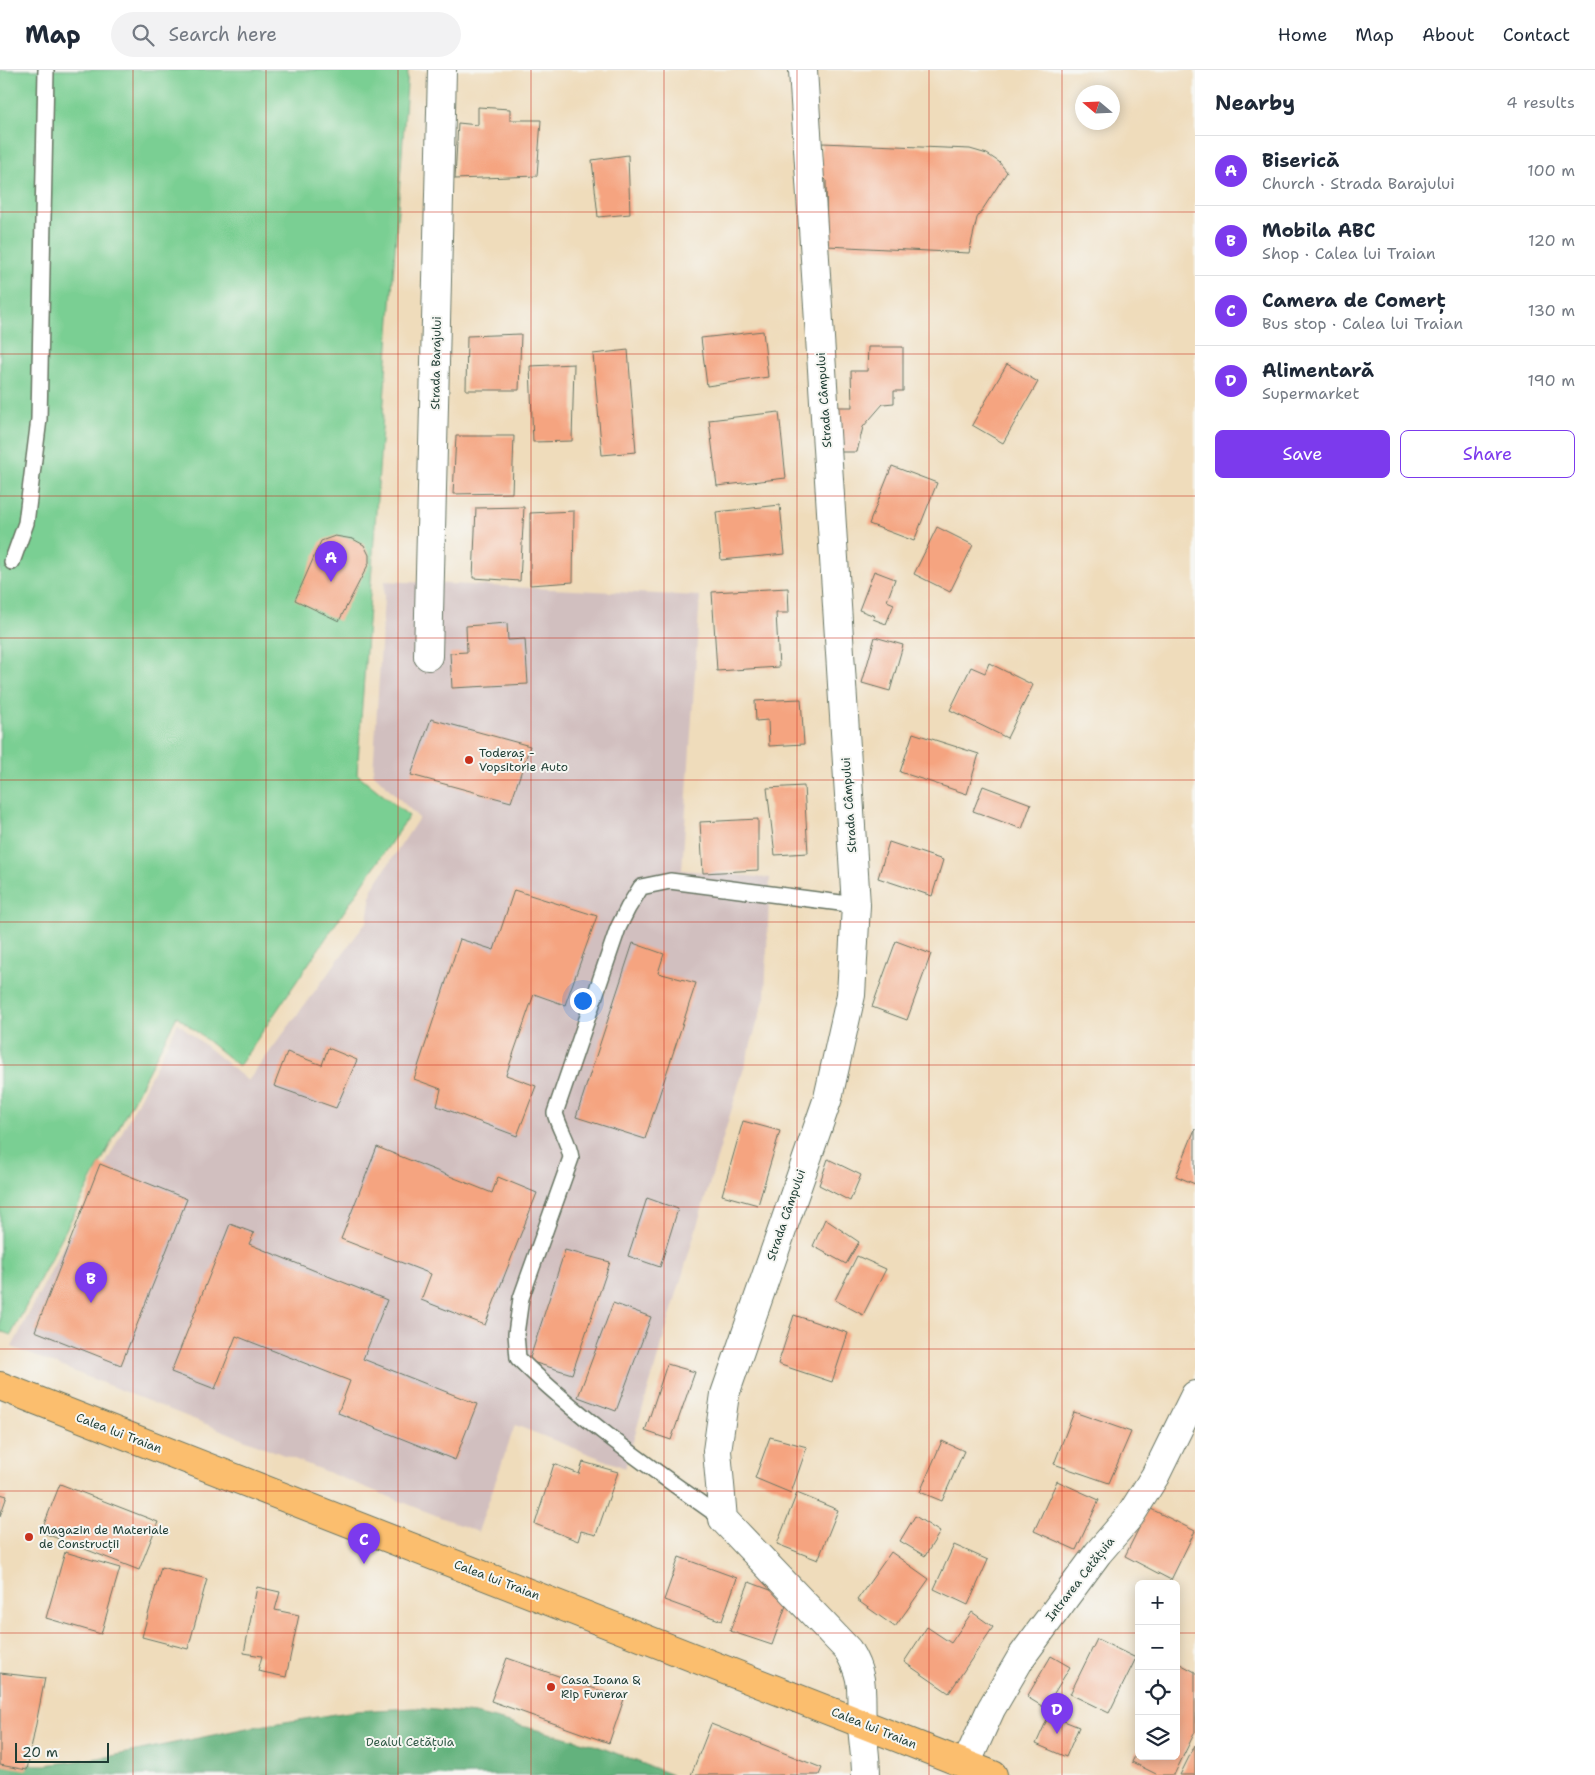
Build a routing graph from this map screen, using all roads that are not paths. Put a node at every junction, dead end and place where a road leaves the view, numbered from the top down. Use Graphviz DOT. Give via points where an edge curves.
graph roads {
  1 [pos="46,70"];
  2 [pos="442,70"];
  3 [pos="803,70"];
  4 [pos="12,562"];
  5 [pos="428,656"];
  6 [pos="856,906"];
  7 [pos="0,1386"];
  8 [pos="1195,1395"];
  9 [pos="723,1520"];
  10 [pos="862,1723"];
  11 [pos="966,1764"];
  12 [pos="866,1772"];
  13 [pos="993,1775"];
  1 -- 4 [label="lane" via="39,419 26,523"];
  2 -- 5 [label="street, Strada Barajului"];
  3 -- 6 [label="street, Strada Câmpului"];
  6 -- 9 [label="street, Strada Câmpului" via="851,995 828,1098 725,1394 717,1452"];
  6 -- 9 [label="lane" via="670,881 641,888 618,928 555,1113 571,1158 521,1298 516,1334 518,1358 544,1384 624,1448"];
  7 -- 10 [label="main road, Calea lui Traian"];
  8 -- 11 [label="street, Intrarea Cetățuia" via="1155,1476 1130,1516 1098,1553 1022,1656 991,1709"];
  9 -- 10 [label="street" via="848,1650 858,1667 862,1685"];
  10 -- 11 [label="main road, Calea lui Traian"];
  10 -- 12 [label="street"];
  11 -- 13 [label="main road, Calea lui Traian"];
}
